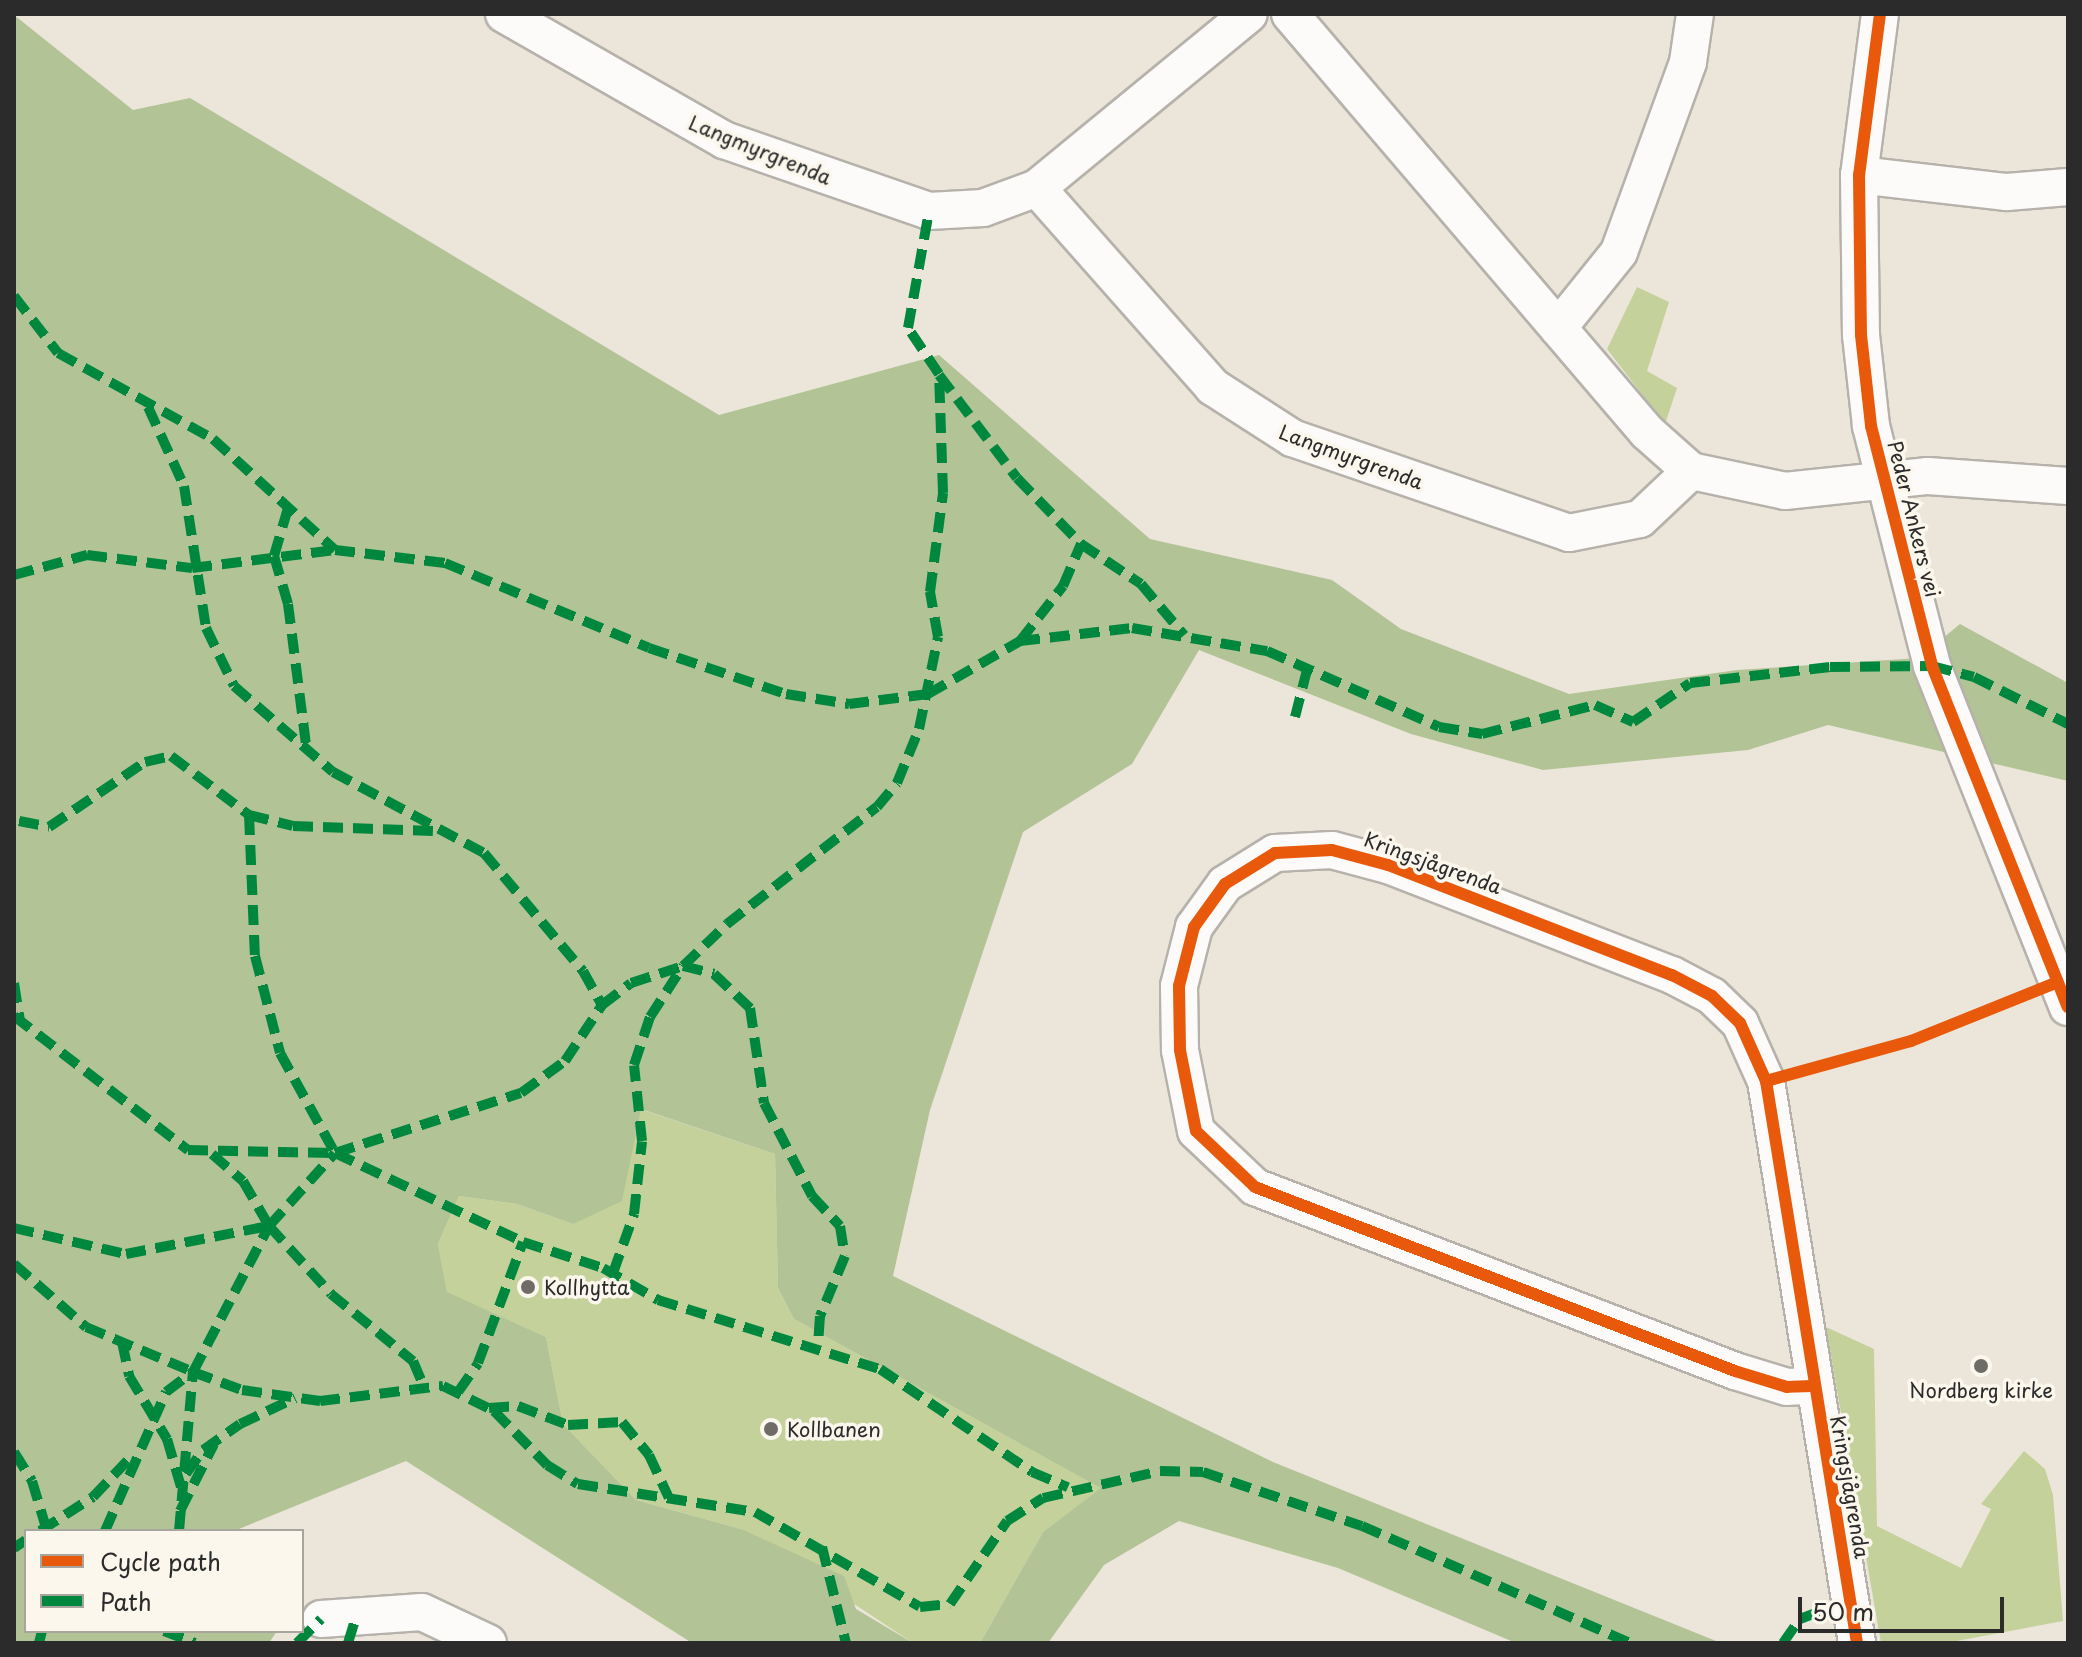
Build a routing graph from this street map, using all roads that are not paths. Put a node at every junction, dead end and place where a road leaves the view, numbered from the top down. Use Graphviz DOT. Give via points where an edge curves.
graph roads {
  1 [pos="504,14"];
  2 [pos="1249,14"];
  3 [pos="1290,14"];
  4 [pos="1695,14"];
  5 [pos="1880,14"];
  6 [pos="1859,175"];
  7 [pos="2068,187"];
  8 [pos="1037,188"];
  9 [pos="1558,328"];
  10 [pos="1691,471"];
  11 [pos="1883,482"];
  12 [pos="2068,486"];
  13 [pos="2068,1007"];
  14 [pos="1812,1386"];
  15 [pos="321,1619"];
  16 [pos="488,1643"];
  17 [pos="1857,1643"];
  1 -- 8 [label="street, Langmyrgrenda" via="724,140 856,188 929,211 983,208"];
  2 -- 8 [label="street, Langmyrgrenda"];
  3 -- 9 [label="street"];
  4 -- 9 [label="street" via="1688,62 1619,252"];
  5 -- 6 [label="street, Peder Ankers vei"];
  6 -- 7 [label="street" via="2007,192"];
  6 -- 11 [label="street, Peder Ankers vei" via="1861,335"];
  8 -- 10 [label="street, Langmyrgrenda" via="1213,387 1292,438 1569,533 1640,519"];
  9 -- 10 [label="street"];
  10 -- 11 [label="street" via="1785,491"];
  11 -- 12 [label="street" via="1928,476"];
  11 -- 13 [label="street, Peder Ankers vei" via="1932,666"];
  14 -- 14 [label="street, Kringsjågrenda" via="1766,1081 1740,1023 1712,996 1388,865 1332,850 1275,853 1225,884 1194,927 1179,986 1180,1050 1196,1131 1255,1187 1735,1371 1787,1387"];
  14 -- 17 [label="street, Kringsjågrenda"];
  15 -- 16 [label="street" via="422,1612"];
}
